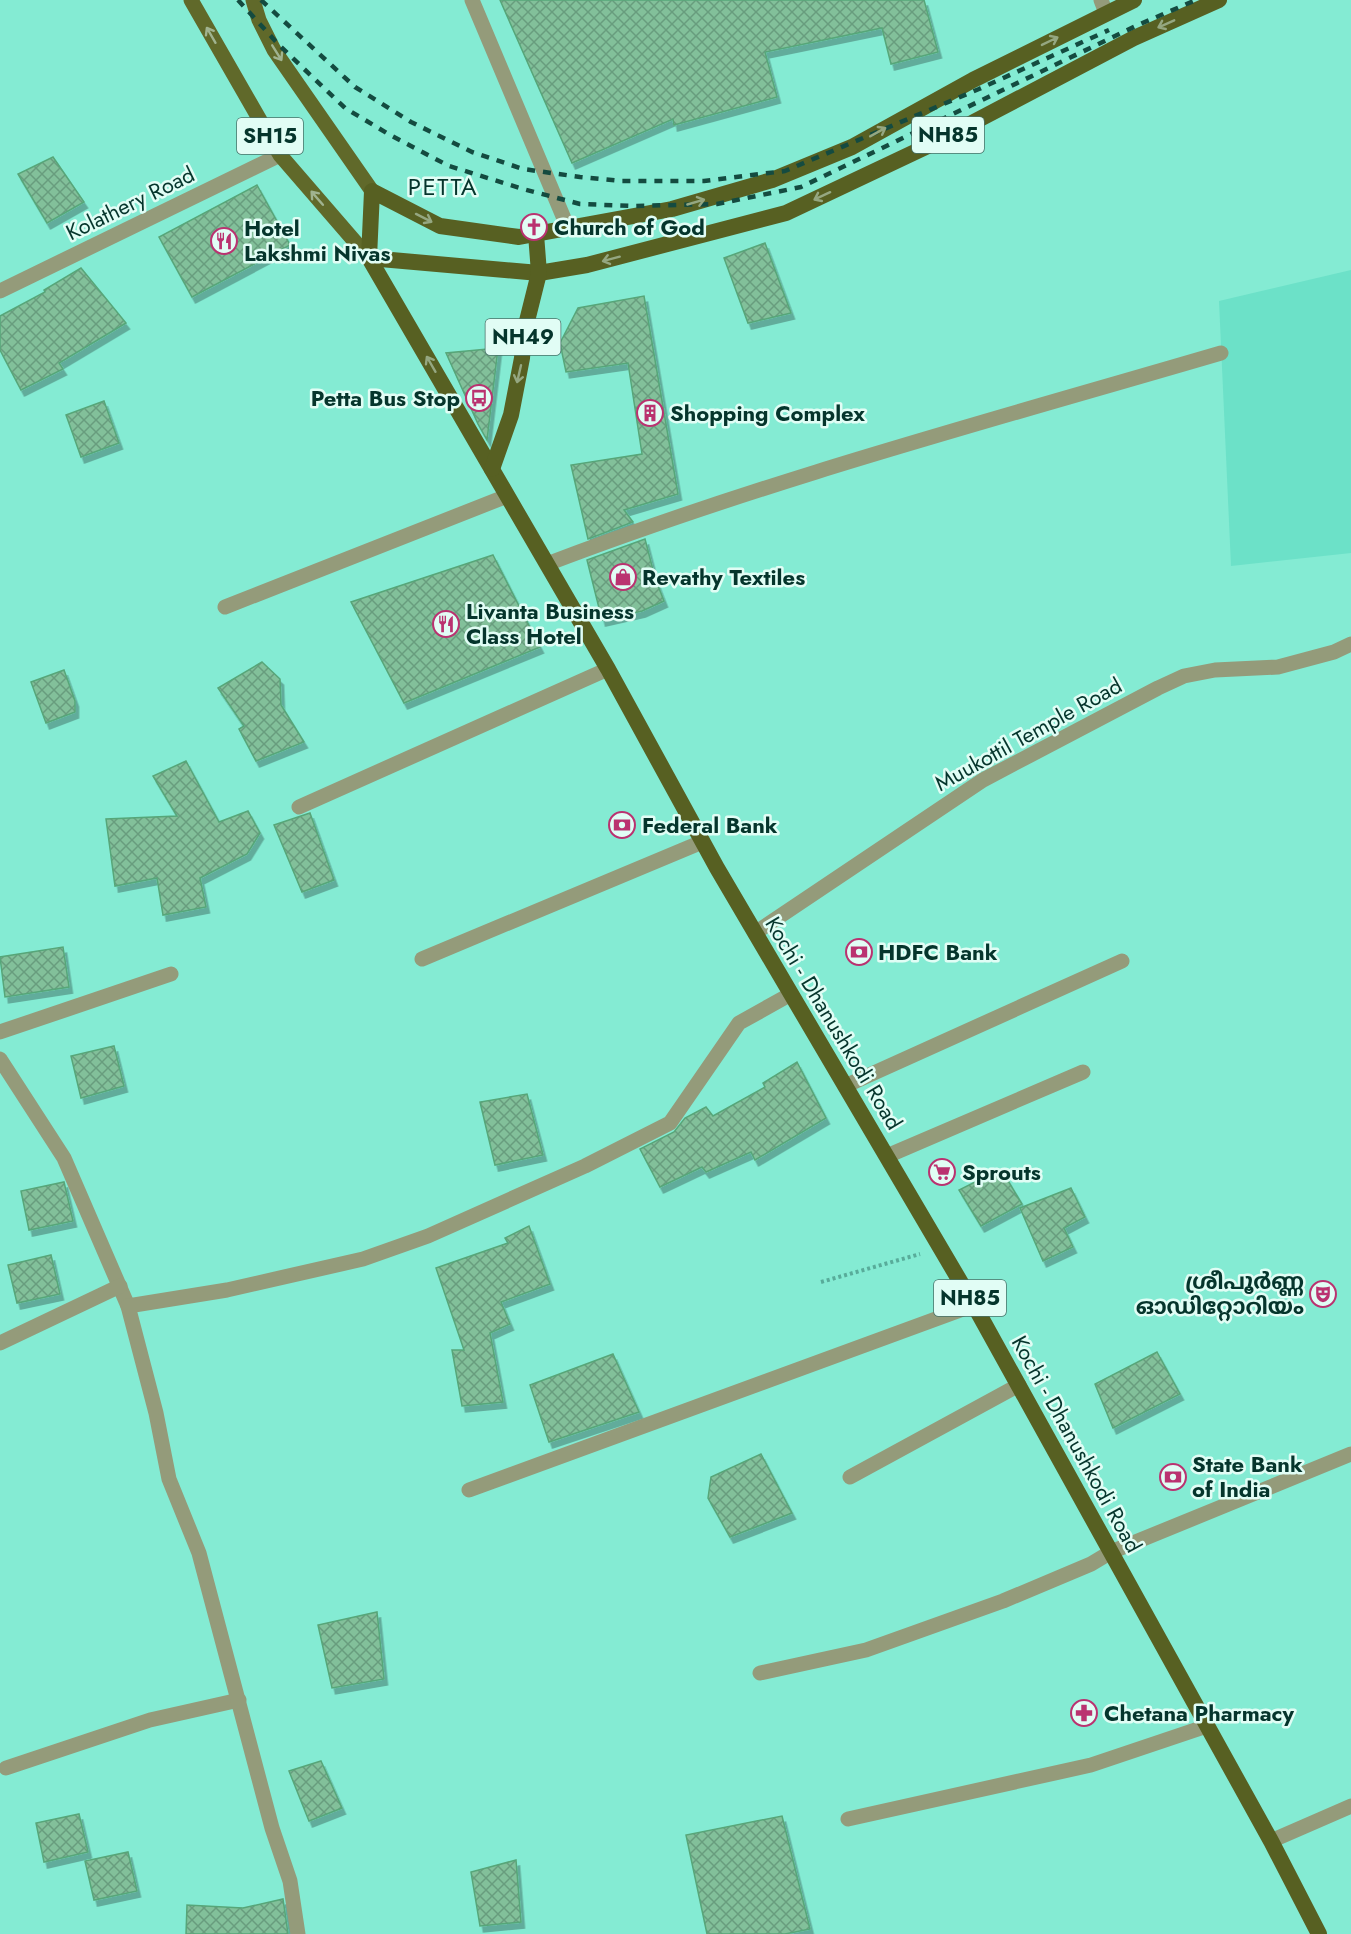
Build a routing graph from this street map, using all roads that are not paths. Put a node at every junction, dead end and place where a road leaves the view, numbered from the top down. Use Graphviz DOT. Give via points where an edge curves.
graph roads {
  1 [pos="191,0"];
  2 [pos="253,0"];
  3 [pos="472,0"];
  4 [pos="1134,0"];
  5 [pos="1219,0"];
  6 [pos="1104,7"];
  7 [pos="280,155"];
  8 [pos="372,191"];
  9 [pos="568,228"];
  10 [pos="536,234"];
  11 [pos="369,258"];
  12 [pos="540,273"];
  13 [pos="0,291"];
  14 [pos="1221,353"];
  15 [pos="492,469"];
  16 [pos="507,496"];
  17 [pos="547,564"];
  18 [pos="225,607"];
  19 [pos="1351,644"];
  20 [pos="608,669"];
  21 [pos="298,807"];
  22 [pos="702,842"];
  23 [pos="755,933"];
  24 [pos="422,959"];
  25 [pos="1122,961"];
  26 [pos="171,974"];
  27 [pos="791,994"];
  28 [pos="0,1032"];
  29 [pos="0,1059"];
  30 [pos="1083,1072"];
  31 [pos="845,1086"];
  32 [pos="887,1156"];
  33 [pos="120,1286"];
  34 [pos="128,1305"];
  35 [pos="974,1305"];
  36 [pos="0,1342"];
  37 [pos="1019,1385"];
  38 [pos="1351,1454"];
  39 [pos="850,1477"];
  40 [pos="469,1490"];
  41 [pos="1111,1552"];
  42 [pos="760,1673"];
  43 [pos="239,1700"];
  44 [pos="1207,1726"];
  45 [pos="6,1768"];
  46 [pos="1351,1806"];
  47 [pos="848,1819"];
  48 [pos="1271,1841"];
  49 [pos="298,1934"];
  50 [pos="1319,1934"];
  7 -- 1 [label="main road, SH15, one-way"];
  2 -- 8 [label="main road, one-way" via="274,50"];
  3 -- 9 [label="street"];
  4 -- 6 [label="highway"];
  5 -- 12 [label="highway, NH85, one-way" via="1134,38 932,144 786,213 598,262"];
  9 -- 6 [label="highway, one-way" via="672,208 772,180 852,147"];
  11 -- 7 [label="main road, SH15, one-way"];
  7 -- 13 [label="street, Kolathery Road"];
  8 -- 10 [label="highway, one-way" via="440,226 519,237"];
  8 -- 11 [label="highway"];
  9 -- 10 [label="highway"];
  10 -- 12 [label="highway, NH49 / NH49"];
  11 -- 12 [label="highway, NH85"];
  15 -- 11 [label="highway, Kochi - Dhanushkodi Road, one-way"];
  12 -- 15 [label="highway, NH49 / NH49, one-way" via="524,333 511,415"];
  14 -- 17 [label="street" via="800,477"];
  15 -- 16 [label="highway, Kochi - Dhanushkodi Road"];
  16 -- 17 [label="highway, Kochi - Dhanushkodi Road"];
  16 -- 18 [label="street"];
  17 -- 20 [label="highway, Kochi - Dhanushkodi Road"];
  19 -- 23 [label="street, Muukottil Temple Road" via="1278,667 1215,670 1184,676 1158,687 983,780"];
  20 -- 21 [label="street"];
  20 -- 22 [label="highway, Kochi - Dhanushkodi Road / NH85"];
  22 -- 23 [label="highway, Kochi - Dhanushkodi Road / NH85"];
  22 -- 24 [label="street"];
  23 -- 27 [label="highway, Kochi - Dhanushkodi Road / NH85"];
  25 -- 31 [label="street"];
  26 -- 28 [label="street"];
  27 -- 31 [label="highway, Kochi - Dhanushkodi Road / NH85"];
  27 -- 34 [label="street" via="740,1023 670,1123 585,1166 428,1236 363,1259 227,1290"];
  29 -- 33 [label="street" via="64,1158"];
  30 -- 32 [label="street"];
  31 -- 32 [label="highway, Kochi - Dhanushkodi Road / NH85"];
  32 -- 35 [label="highway, Kochi - Dhanushkodi Road / NH85"];
  33 -- 34 [label="street"];
  33 -- 36 [label="street"];
  34 -- 43 [label="street" via="169,1479 200,1552"];
  35 -- 37 [label="highway, Kochi - Dhanushkodi Road / NH85"];
  35 -- 40 [label="street"];
  37 -- 39 [label="street"];
  37 -- 41 [label="highway, Kochi - Dhanushkodi Road / NH85"];
  38 -- 41 [label="street"];
  41 -- 42 [label="street" via="1003,1601 866,1650"];
  41 -- 44 [label="highway, Kochi - Dhanushkodi Road / NH85"];
  43 -- 45 [label="street" via="150,1720"];
  43 -- 49 [label="street" via="290,1881"];
  44 -- 47 [label="street" via="1090,1765"];
  44 -- 48 [label="highway, Kochi - Dhanushkodi Road / NH85"];
  46 -- 48 [label="street"];
  48 -- 50 [label="highway, Kochi - Dhanushkodi Road / NH85"];
}
